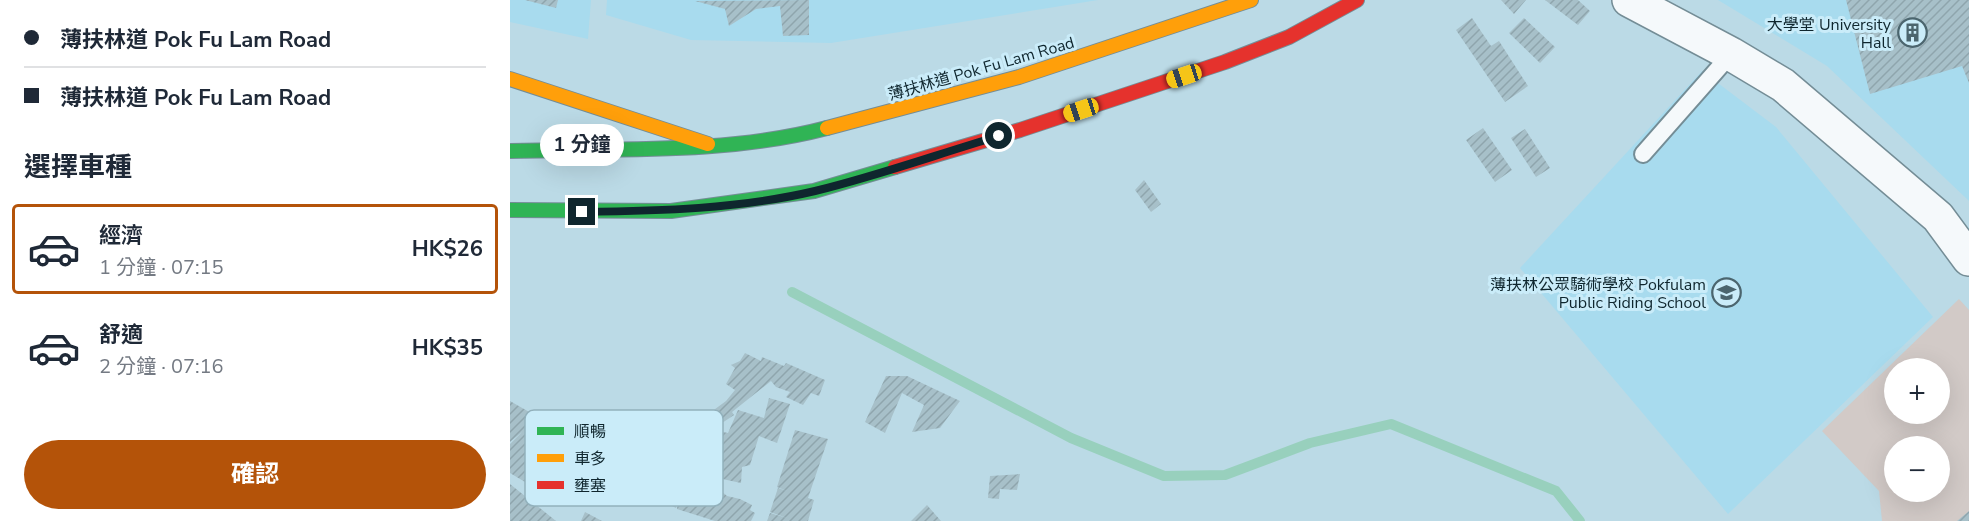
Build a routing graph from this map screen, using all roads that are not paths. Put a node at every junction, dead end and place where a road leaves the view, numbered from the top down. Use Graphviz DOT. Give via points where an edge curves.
graph roads {
  1 [pos="1251,0"];
  2 [pos="1357,0"];
  3 [pos="1629,0"];
  4 [pos="1731,54"];
  5 [pos="510,79"];
  6 [pos="714,146"];
  7 [pos="510,151"];
  8 [pos="1643,154"];
  9 [pos="510,210"];
  10 [pos="1969,259"];
  1 -- 6 [label="main road, 薄扶林道 Pok Fu Lam Road" via="1019,77 822,129"];
  2 -- 9 [label="main road" via="1289,37 1225,62 1020,130 814,191 670,211"];
  3 -- 4 [label="street"];
  4 -- 8 [label="lane"];
  4 -- 10 [label="street" via="1783,85 1938,217"];
  5 -- 6 [label="main road, 薄扶林道 Pok Fu Lam Road"];
  6 -- 7 [label="main road, 薄扶林道 Pok Fu Lam Road"];
}
